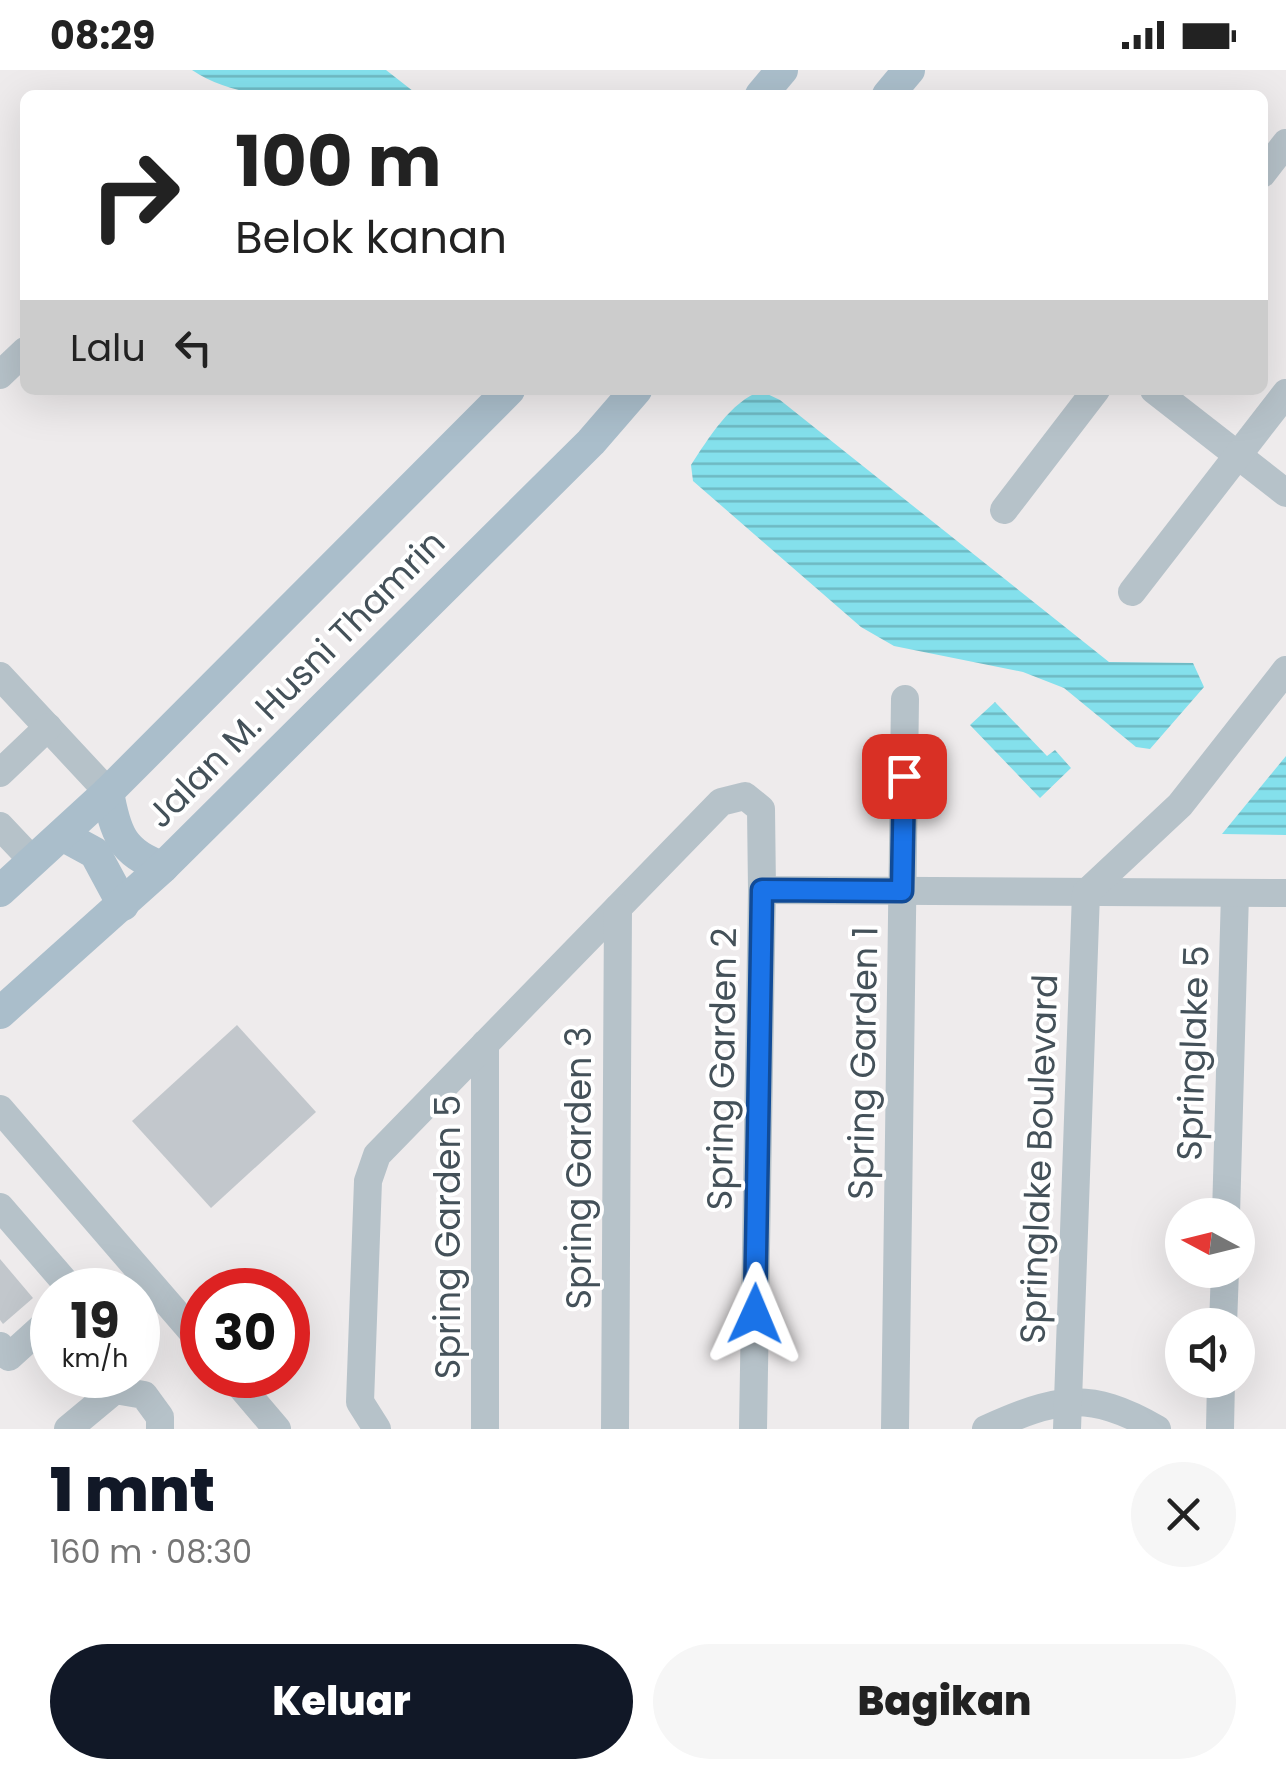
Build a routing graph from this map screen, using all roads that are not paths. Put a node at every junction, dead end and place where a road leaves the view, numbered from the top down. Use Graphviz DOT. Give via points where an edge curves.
graph roads {
  1 [pos="782,70"];
  2 [pos="909,70"];
  3 [pos="765,90"];
  4 [pos="892,90"];
  5 [pos="1286,143"];
  6 [pos="1268,166"];
  7 [pos="1286,393"];
  8 [pos="504,395"];
  9 [pos="632,395"];
  10 [pos="1092,395"];
  11 [pos="1160,395"];
  12 [pos="1238,455"];
  13 [pos="1286,493"];
  14 [pos="1004,510"];
  15 [pos="1132,592"];
  16 [pos="1286,670"];
  17 [pos="0,676"];
  18 [pos="905,699"];
  19 [pos="48,727"];
  20 [pos="0,773"];
  21 [pos="108,792"];
  22 [pos="0,826"];
  23 [pos="62,835"];
  24 [pos="33,861"];
  25 [pos="163,867"];
  26 [pos="762,890"];
  27 [pos="0,891"];
  28 [pos="902,891"];
  29 [pos="1086,892"];
  30 [pos="1236,893"];
  31 [pos="1286,893"];
  32 [pos="123,905"];
  33 [pos="618,908"];
  34 [pos="0,1013"];
  35 [pos="485,1044"];
  36 [pos="0,1110"];
  37 [pos="1227,1198"];
  38 [pos="0,1207"];
  39 [pos="53,1268"];
  40 [pos="180,1318"];
  41 [pos="30,1338"];
  42 [pos="0,1346"];
  43 [pos="250,1398"];
  44 [pos="1221,1398"];
  45 [pos="1067,1415"];
  46 [pos="160,1423"];
  47 [pos="68,1429"];
  48 [pos="278,1429"];
  49 [pos="377,1429"];
  50 [pos="485,1429"];
  51 [pos="615,1429"];
  52 [pos="753,1429"];
  53 [pos="895,1429"];
  54 [pos="986,1429"];
  55 [pos="1157,1429"];
  56 [pos="1220,1429"];
  1 -- 3 [label="main road"];
  2 -- 4 [label="main road"];
  5 -- 6 [label="street"];
  7 -- 12 [label="street"];
  8 -- 21 [label="main road, Jalan M. Husni Thamrin"];
  9 -- 25 [label="main road, Jalan M. Husni Thamrin"];
  10 -- 14 [label="street"];
  11 -- 12 [label="street"];
  12 -- 13 [label="street"];
  12 -- 15 [label="street"];
  16 -- 29 [label="street" via="1180,805"];
  17 -- 19 [label="street"];
  18 -- 28 [label="street, Spring Garden 1"];
  19 -- 20 [label="street"];
  19 -- 21 [label="street"];
  21 -- 23 [label="main road, Jalan M. Husni Thamrin"];
  21 -- 25 [label="main road" via="125,848"];
  22 -- 24 [label="street"];
  23 -- 24 [label="main road, Jalan M. Husni Thamrin"];
  23 -- 32 [label="main road" via="95,852"];
  24 -- 27 [label="main road, Jalan M. Husni Thamrin"];
  25 -- 32 [label="main road, Jalan M. Husni Thamrin"];
  26 -- 28 [label="street"];
  26 -- 33 [label="street, Spring Garden 2" via="762,809 745,796 722,802"];
  26 -- 52 [label="street, Spring Garden 2"];
  28 -- 29 [label="street"];
  28 -- 53 [label="street, Spring Garden 1"];
  29 -- 30 [label="street"];
  29 -- 45 [label="street, Springlake Boulevard"];
  30 -- 31 [label="street"];
  30 -- 37 [label="street, Springlake 5"];
  32 -- 34 [label="main road, Jalan M. Husni Thamrin"];
  33 -- 35 [label="street"];
  33 -- 51 [label="street, Spring Garden 3"];
  35 -- 49 [label="street" via="377,1155 368,1181 360,1402"];
  35 -- 50 [label="street, Spring Garden 5"];
  36 -- 40 [label="street"];
  38 -- 39 [label="street"];
  41 -- 42 [label="street" via="9,1357"];
  43 -- 48 [label="street"];
  44 -- 56 [label="street"];
  45 -- 54 [label="street" via="1031,1409"];
  45 -- 55 [label="street" via="1117,1406"];
  46 -- 47 [label="street" via="144,1395 115,1390"];
}
